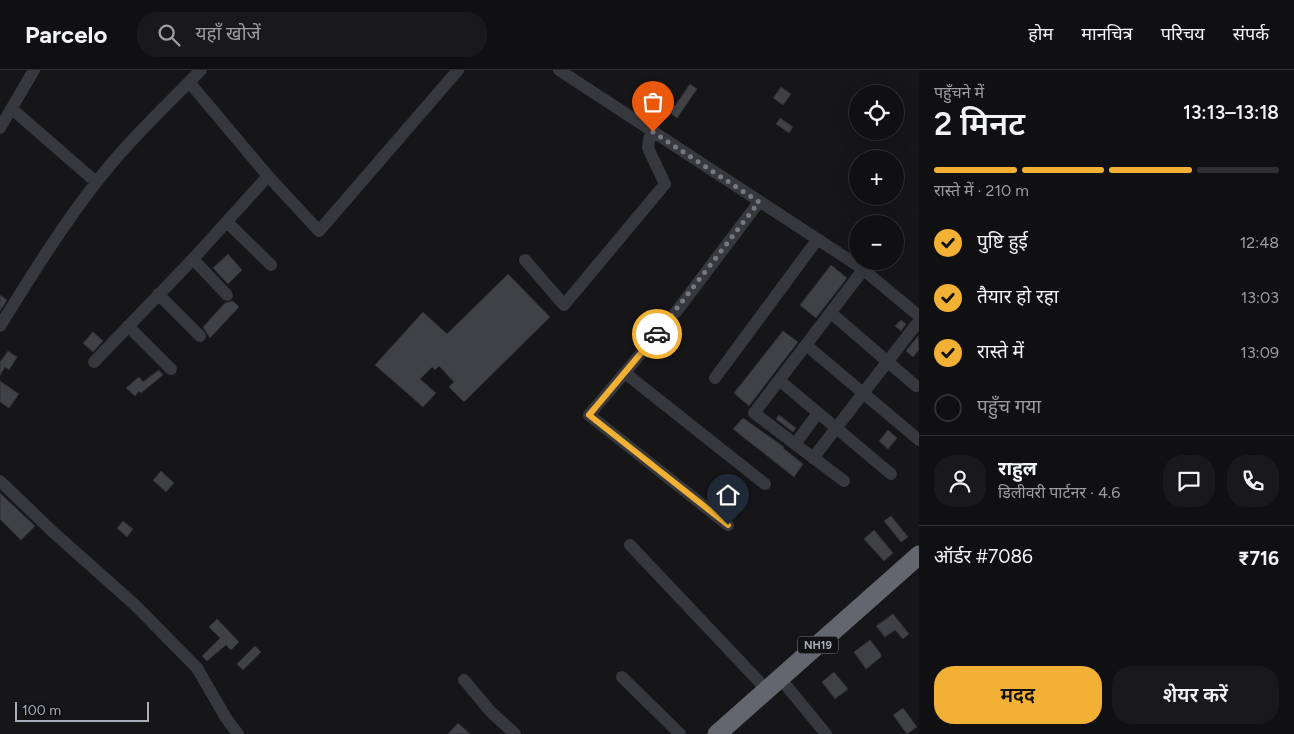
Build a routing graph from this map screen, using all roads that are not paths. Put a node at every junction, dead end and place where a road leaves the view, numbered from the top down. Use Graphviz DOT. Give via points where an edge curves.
graph roads {
  1 [pos="34,70"];
  2 [pos="202,70"];
  3 [pos="458,70"];
  4 [pos="560,70"];
  5 [pos="189,82"];
  6 [pos="12,109"];
  7 [pos="0,128"];
  8 [pos="653,132"];
  9 [pos="268,176"];
  10 [pos="96,182"];
  11 [pos="759,202"];
  12 [pos="227,222"];
  13 [pos="817,240"];
  14 [pos="193,259"];
  15 [pos="525,260"];
  16 [pos="849,261"];
  17 [pos="271,265"];
  18 [pos="863,270"];
  19 [pos="158,294"];
  20 [pos="227,294"];
  21 [pos="831,312"];
  22 [pos="919,316"];
  23 [pos="919,321"];
  24 [pos="0,326"];
  25 [pos="128,326"];
  26 [pos="200,336"];
  27 [pos="806,345"];
  28 [pos="94,362"];
  29 [pos="888,362"];
  30 [pos="171,369"];
  31 [pos="625,372"];
  32 [pos="715,378"];
  33 [pos="779,380"];
  34 [pos="916,386"];
  35 [pos="864,393"];
  36 [pos="818,412"];
  37 [pos="836,428"];
  38 [pos="919,440"];
  39 [pos="795,444"];
  40 [pos="813,458"];
  41 [pos="891,474"];
  42 [pos="0,481"];
  43 [pos="844,481"];
  44 [pos="765,484"];
  45 [pos="728,525"];
  46 [pos="630,545"];
  47 [pos="919,556"];
  48 [pos="622,677"];
  49 [pos="464,680"];
  50 [pos="774,684"];
  51 [pos="238,734"];
  52 [pos="515,734"];
  53 [pos="680,734"];
  54 [pos="717,734"];
  55 [pos="826,734"];
  1 -- 6 [label="street"];
  2 -- 5 [label="street"];
  3 -- 9 [label="street" via="319,231"];
  4 -- 8 [label="street"];
  5 -- 9 [label="street"];
  5 -- 10 [label="street"];
  6 -- 7 [label="street"];
  6 -- 10 [label="street"];
  8 -- 11 [label="street"];
  8 -- 15 [label="street" via="648,148 665,184 564,305"];
  9 -- 12 [label="street"];
  10 -- 24 [label="street" via="53,241"];
  11 -- 13 [label="street"];
  11 -- 31 [label="street" via="676,312"];
  12 -- 14 [label="street"];
  12 -- 17 [label="street"];
  13 -- 16 [label="street"];
  13 -- 32 [label="street"];
  14 -- 19 [label="street"];
  14 -- 20 [label="street"];
  18 -- 21 [label="street"];
  18 -- 22 [label="street"];
  19 -- 25 [label="street"];
  19 -- 26 [label="street"];
  21 -- 27 [label="street"];
  21 -- 29 [label="street"];
  23 -- 29 [label="street"];
  25 -- 28 [label="street"];
  25 -- 30 [label="street"];
  27 -- 33 [label="street"];
  27 -- 35 [label="street"];
  29 -- 34 [label="street"];
  29 -- 35 [label="street"];
  31 -- 44 [label="street"];
  31 -- 45 [label="street" via="589,415"];
  33 -- 36 [label="street"];
  33 -- 39 [label="street" via="754,413"];
  35 -- 37 [label="street"];
  35 -- 38 [label="street"];
  36 -- 37 [label="street"];
  36 -- 39 [label="street"];
  37 -- 40 [label="street"];
  37 -- 41 [label="street"];
  39 -- 40 [label="street"];
  40 -- 43 [label="street"];
  42 -- 51 [label="street" via="135,605 197,668"];
  46 -- 50 [label="street"];
  47 -- 50 [label="highway, NH19"];
  48 -- 53 [label="street"];
  49 -- 52 [label="street"];
  50 -- 54 [label="highway, NH19"];
  50 -- 55 [label="street"];
}
